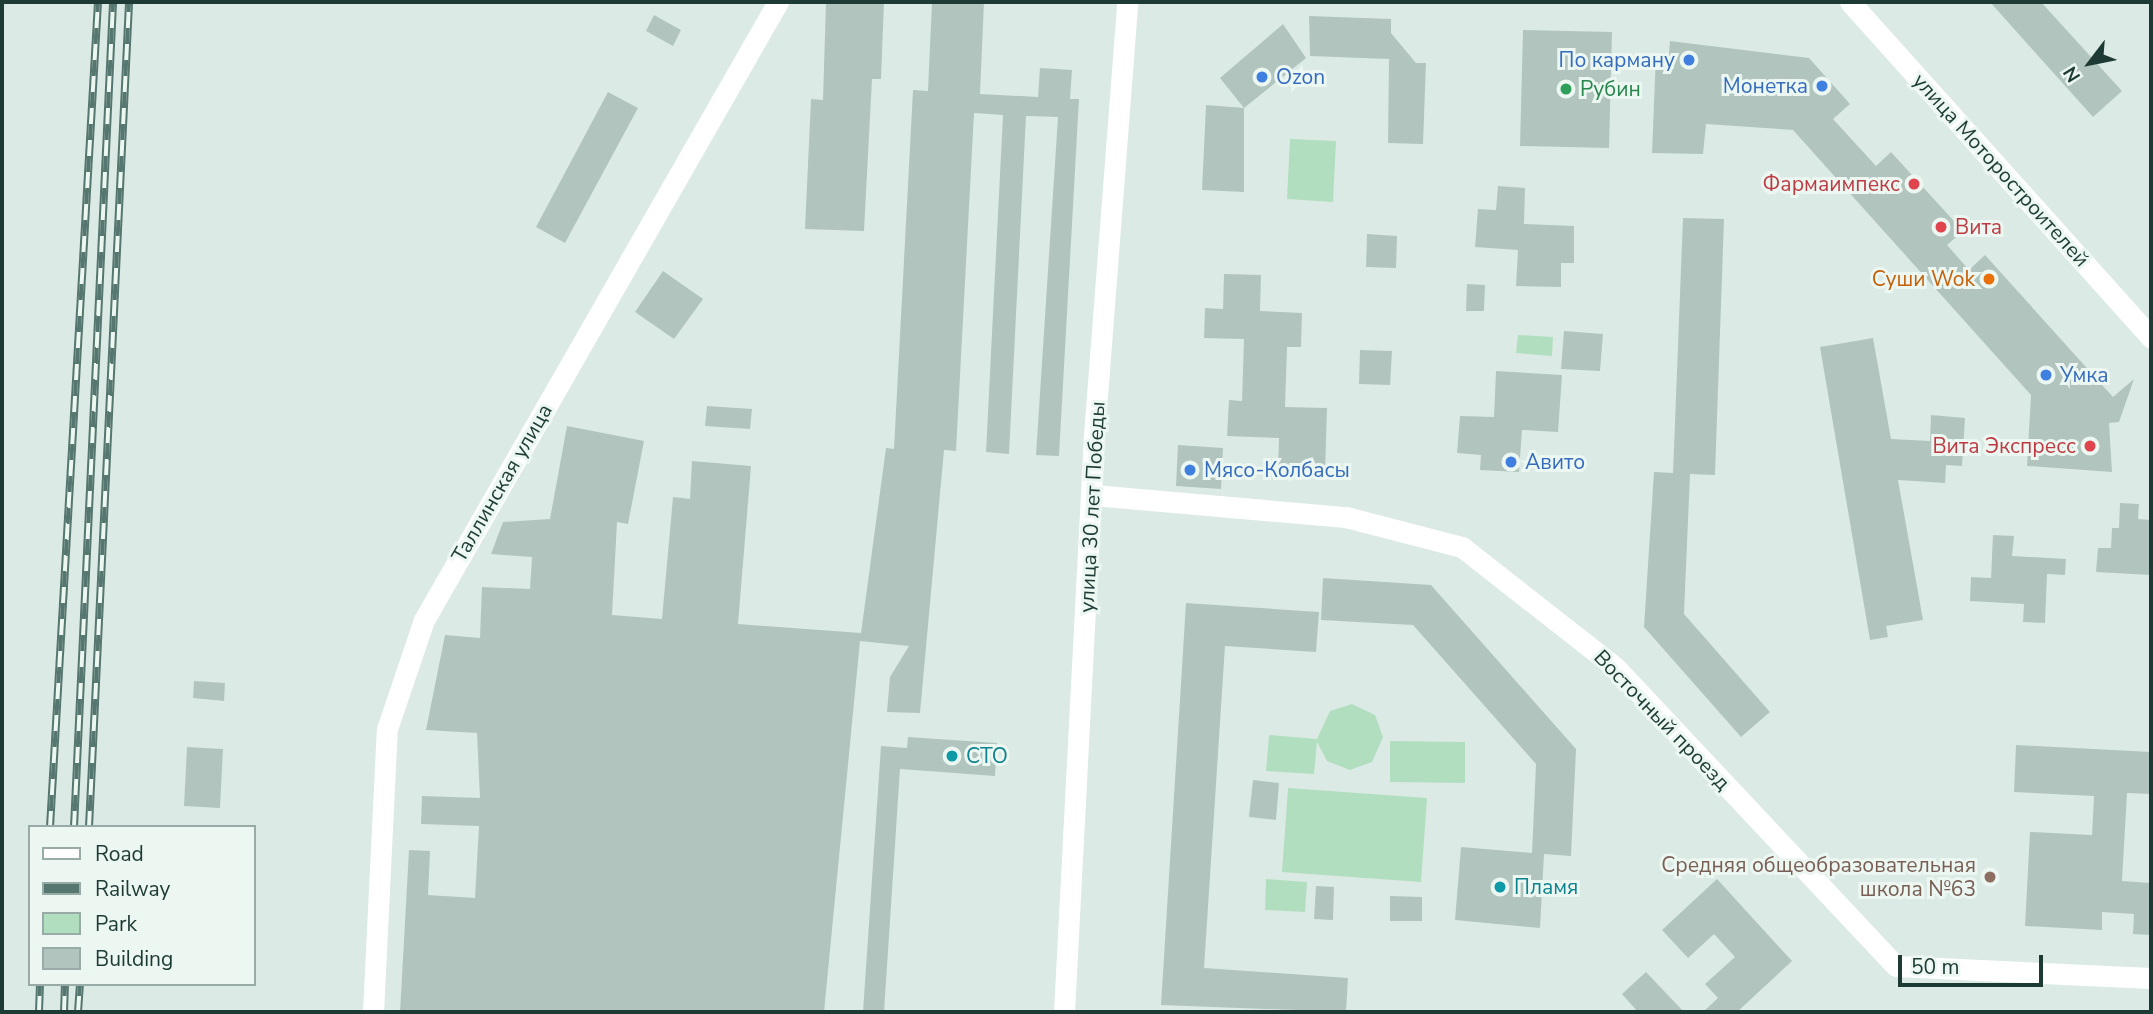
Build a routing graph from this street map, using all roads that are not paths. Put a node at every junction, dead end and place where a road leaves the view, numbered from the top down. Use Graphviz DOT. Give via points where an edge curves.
graph roads {
  1 [pos="778,2"];
  2 [pos="1127,2"];
  3 [pos="1850,2"];
  4 [pos="2151,338"];
  5 [pos="1093,495"];
  6 [pos="2151,978"];
  7 [pos="373,1012"];
  8 [pos="1064,1012"];
  1 -- 7 [label="street, Таллинская улица" via="424,620 387,729"];
  2 -- 5 [label="street, улица 30 лет Победы"];
  3 -- 4 [label="street, улица Моторостроителей"];
  5 -- 6 [label="street, Восточный проезд" via="1346,517 1462,547 1615,667 1896,966"];
  5 -- 8 [label="street, улица 30 лет Победы"];
}
